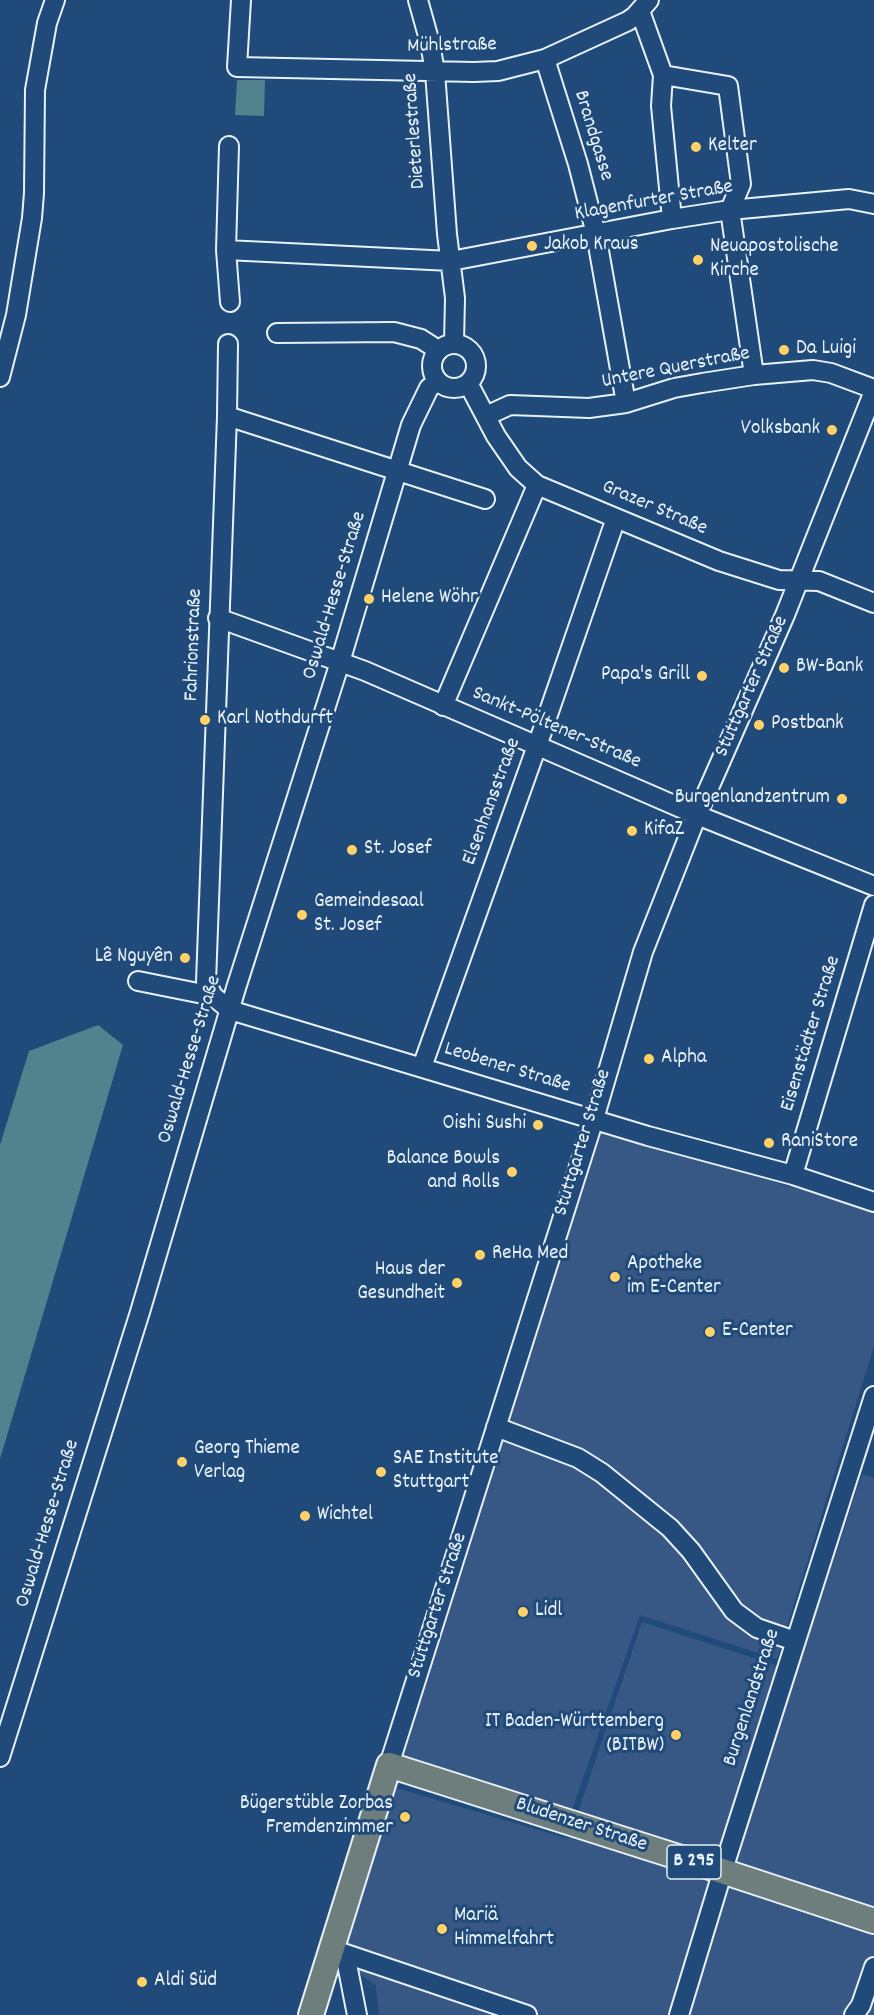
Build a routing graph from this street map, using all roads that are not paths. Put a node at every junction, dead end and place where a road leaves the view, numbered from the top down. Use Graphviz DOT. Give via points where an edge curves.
graph roads {
  1 [pos="55,0"];
  2 [pos="66,0"];
  3 [pos="241,0"];
  4 [pos="418,0"];
  5 [pos="645,5"];
  6 [pos="47,23"];
  7 [pos="545,59"];
  8 [pos="435,72"];
  9 [pos="663,75"];
  10 [pos="229,146"];
  11 [pos="874,204"];
  12 [pos="730,210"];
  13 [pos="672,219"];
  14 [pos="596,234"];
  15 [pos="226,250"];
  16 [pos="451,261"];
  17 [pos="230,302"];
  18 [pos="277,333"];
  19 [pos="228,344"];
  20 [pos="446,347"];
  21 [pos="754,375"];
  22 [pos="0,377"];
  23 [pos="438,381"];
  24 [pos="468,383"];
  25 [pos="874,390"];
  26 [pos="626,403"];
  27 [pos="227,416"];
  28 [pos="486,416"];
  29 [pos="398,470"];
  30 [pos="537,485"];
  31 [pos="485,499"];
  32 [pos="615,518"];
  33 [pos="798,580"];
  34 [pos="874,603"];
  35 [pos="218,618"];
  36 [pos="340,662"];
  37 [pos="443,706"];
  38 [pos="537,745"];
  39 [pos="697,815"];
  40 [pos="874,886"];
  41 [pos="874,906"];
  42 [pos="138,981"];
  43 [pos="213,996"];
  44 [pos="230,1010"];
  45 [pos="422,1067"];
  46 [pos="594,1119"];
  47 [pos="793,1175"];
  48 [pos="874,1202"];
  49 [pos="874,1396"];
  50 [pos="496,1427"];
  51 [pos="795,1641"];
  52 [pos="0,1757"];
  53 [pos="389,1765"];
  54 [pos="722,1871"];
  55 [pos="874,1921"];
  56 [pos="338,1952"];
  57 [pos="874,1967"];
  58 [pos="311,2015"];
  59 [pos="357,2015"];
  60 [pos="527,2015"];
  61 [pos="679,2015"];
  62 [pos="854,2015"];
  1 -- 6 [label="street"];
  2 -- 6 [label="street"];
  3 -- 8 [label="street, Mühlstraße" via="237,67"];
  4 -- 8 [label="street, Dieterlestraße"];
  5 -- 7 [label="street, Mühlstraße" via="628,21"];
  5 -- 9 [label="street"];
  6 -- 22 [label="street" via="35,90 32,218 16,315"];
  7 -- 8 [label="street, Mühlstraße" via="498,71"];
  7 -- 14 [label="street, Brandgasse"];
  8 -- 16 [label="street, Dieterlestraße"];
  9 -- 12 [label="street" via="728,86 741,184"];
  9 -- 13 [label="street" via="661,106"];
  10 -- 15 [label="street"];
  11 -- 12 [label="street, Klagenfurter Straße" via="849,199"];
  12 -- 13 [label="street, Klagenfurter Straße"];
  12 -- 21 [label="street"];
  13 -- 14 [label="street, Klagenfurter Straße"];
  14 -- 16 [label="street, Klagenfurter Straße"];
  14 -- 26 [label="street, Brandgasse"];
  15 -- 16 [label="street, Klagenfurter Straße"];
  15 -- 17 [label="street"];
  16 -- 20 [label="street" via="455,298"];
  18 -- 20 [label="street" via="394,332"];
  19 -- 27 [label="street, Fahrionstraße"];
  20 -- 23 [label="street" via="434,356 432,369"];
  20 -- 24 [label="street" via="469,348 474,354 476,370"];
  21 -- 25 [label="street, Untere Querstraße" via="821,370"];
  21 -- 26 [label="street, Untere Querstraße" via="675,388"];
  23 -- 24 [label="street" via="449,388"];
  23 -- 29 [label="street, Oswald-Hesse-Straße" via="429,388 411,425"];
  24 -- 28 [label="street, Grazer Straße"];
  25 -- 33 [label="street, Stuttgarter Straße"];
  26 -- 28 [label="street, Untere Querstraße" via="589,408 510,405"];
  27 -- 29 [label="street"];
  27 -- 35 [label="street, Fahrionstraße"];
  28 -- 30 [label="street, Grazer Straße" via="518,468"];
  29 -- 31 [label="street"];
  29 -- 36 [label="street, Oswald-Hesse-Straße"];
  30 -- 32 [label="street, Grazer Straße"];
  30 -- 37 [label="street"];
  32 -- 33 [label="street, Grazer Straße" via="719,561 779,580"];
  32 -- 38 [label="street, Elsenhansstraße"];
  33 -- 34 [label="street, Grazer Straße" via="819,581"];
  33 -- 39 [label="street, Stuttgarter Straße"];
  35 -- 36 [label="street, Sankt-Pöltener-Straße"];
  35 -- 43 [label="street, Fahrionstraße" via="206,982"];
  36 -- 37 [label="street, Sankt-Pöltener-Straße"];
  36 -- 44 [label="street, Oswald-Hesse-Straße"];
  37 -- 38 [label="street, Sankt-Pöltener-Straße"];
  38 -- 39 [label="street, Sankt-Pöltener-Straße"];
  38 -- 45 [label="street, Elsenhansstraße"];
  39 -- 40 [label="street, Sankt-Pöltener-Straße"];
  39 -- 46 [label="street, Stuttgarter Straße" via="643,952"];
  41 -- 47 [label="street, Eisenstädter Straße"];
  42 -- 43 [label="street"];
  43 -- 44 [label="street"];
  44 -- 45 [label="street, Leobener Straße"];
  44 -- 52 [label="street, Oswald-Hesse-Straße"];
  45 -- 46 [label="street, Leobener Straße"];
  46 -- 47 [label="street, Leobener Straße"];
  46 -- 50 [label="street, Stuttgarter Straße"];
  47 -- 48 [label="street, Leobener Straße"];
  49 -- 51 [label="street, Burgenlandstraße"];
  50 -- 51 [label="street" via="578,1458 602,1473 670,1528 734,1611 757,1628"];
  50 -- 53 [label="street, Stuttgarter Straße"];
  51 -- 54 [label="street, Burgenlandstraße"];
  53 -- 54 [label="main road, Bludenzer Straße / B 295"];
  53 -- 56 [label="main road, Stuttgarter Straße"];
  54 -- 55 [label="main road, Bludenzer Straße / B 295"];
  54 -- 61 [label="street, Burgenlandstraße"];
  56 -- 58 [label="main road, Stuttgarter Straße"];
  56 -- 59 [label="street"];
  56 -- 60 [label="street"];
  57 -- 62 [label="street"];
}
